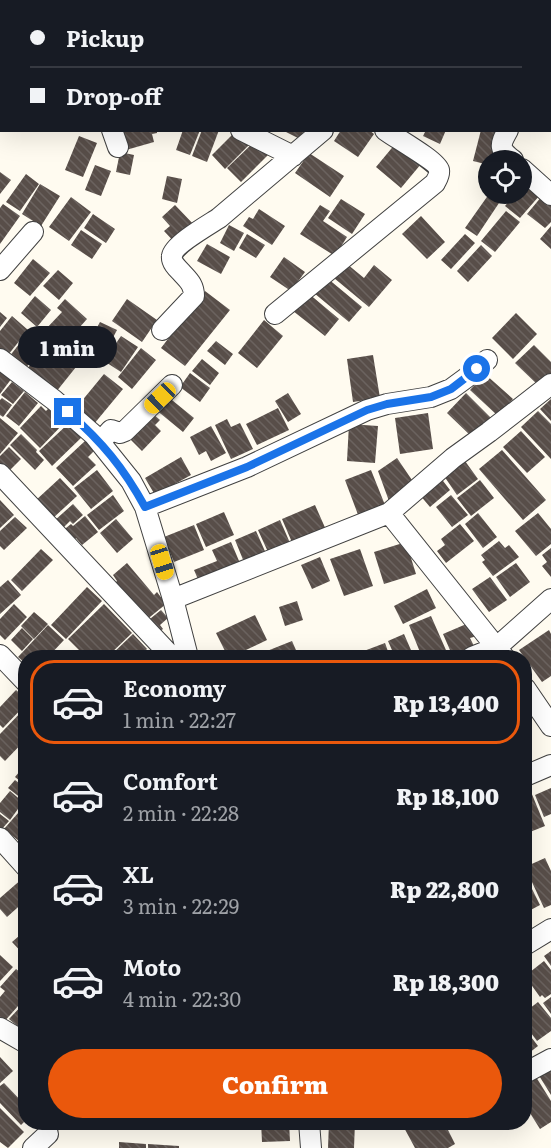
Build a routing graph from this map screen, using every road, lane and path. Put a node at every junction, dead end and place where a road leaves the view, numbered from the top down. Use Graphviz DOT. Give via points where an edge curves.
graph roads {
  1 [pos="245,132"];
  2 [pos="321,132"];
  3 [pos="388,132"];
  4 [pos="507,132"];
  5 [pos="502,150"];
  6 [pos="293,156"];
  7 [pos="532,178"];
  8 [pos="551,195"];
  9 [pos="33,232"];
  10 [pos="0,270"];
  11 [pos="274,314"];
  12 [pos="162,330"];
  13 [pos="0,359"];
  14 [pos="487,360"];
  15 [pos="551,384"];
  16 [pos="172,385"];
  17 [pos="100,442"];
  18 [pos="0,474"];
  19 [pos="145,507"];
  20 [pos="389,513"];
  21 [pos="173,599"];
  22 [pos="551,599"];
  23 [pos="165,650"];
  24 [pos="186,650"];
  25 [pos="499,650"];
  26 [pos="503,650"];
  27 [pos="0,655"];
  28 [pos="18,674"];
  29 [pos="532,698"];
  30 [pos="551,726"];
  31 [pos="551,765"];
  32 [pos="532,773"];
  33 [pos="0,838"];
  34 [pos="18,858"];
  35 [pos="551,930"];
  36 [pos="532,941"];
  37 [pos="0,1029"];
  38 [pos="18,1039"];
  39 [pos="551,1059"];
  40 [pos="532,1069"];
  41 [pos="309,1130"];
  42 [pos="48,1134"];
  43 [pos="33,1148"];
  44 [pos="310,1148"];
  1 -- 6 [label="street"];
  2 -- 6 [label="street"];
  3 -- 11 [label="street" via="437,166 435,183"];
  4 -- 5 [label="street"];
  6 -- 12 [label="street" via="172,253 175,265 191,282 194,296"];
  7 -- 8 [label="street"];
  9 -- 10 [label="street"];
  13 -- 17 [label="street"];
  14 -- 19 [label="street" via="451,389 367,410 247,467"];
  15 -- 20 [label="street" via="453,458"];
  16 -- 17 [label="street" via="125,431 111,430"];
  17 -- 19 [label="street" via="131,481"];
  18 -- 23 [label="street"];
  19 -- 21 [label="street"];
  20 -- 21 [label="street"];
  20 -- 25 [label="street"];
  21 -- 24 [label="street"];
  22 -- 26 [label="street"];
  27 -- 28 [label="street"];
  29 -- 30 [label="street"];
  31 -- 32 [label="street"];
  33 -- 34 [label="street"];
  35 -- 36 [label="street"];
  37 -- 38 [label="street"];
  39 -- 40 [label="street"];
  41 -- 44 [label="street"];
  42 -- 43 [label="street"];
}
